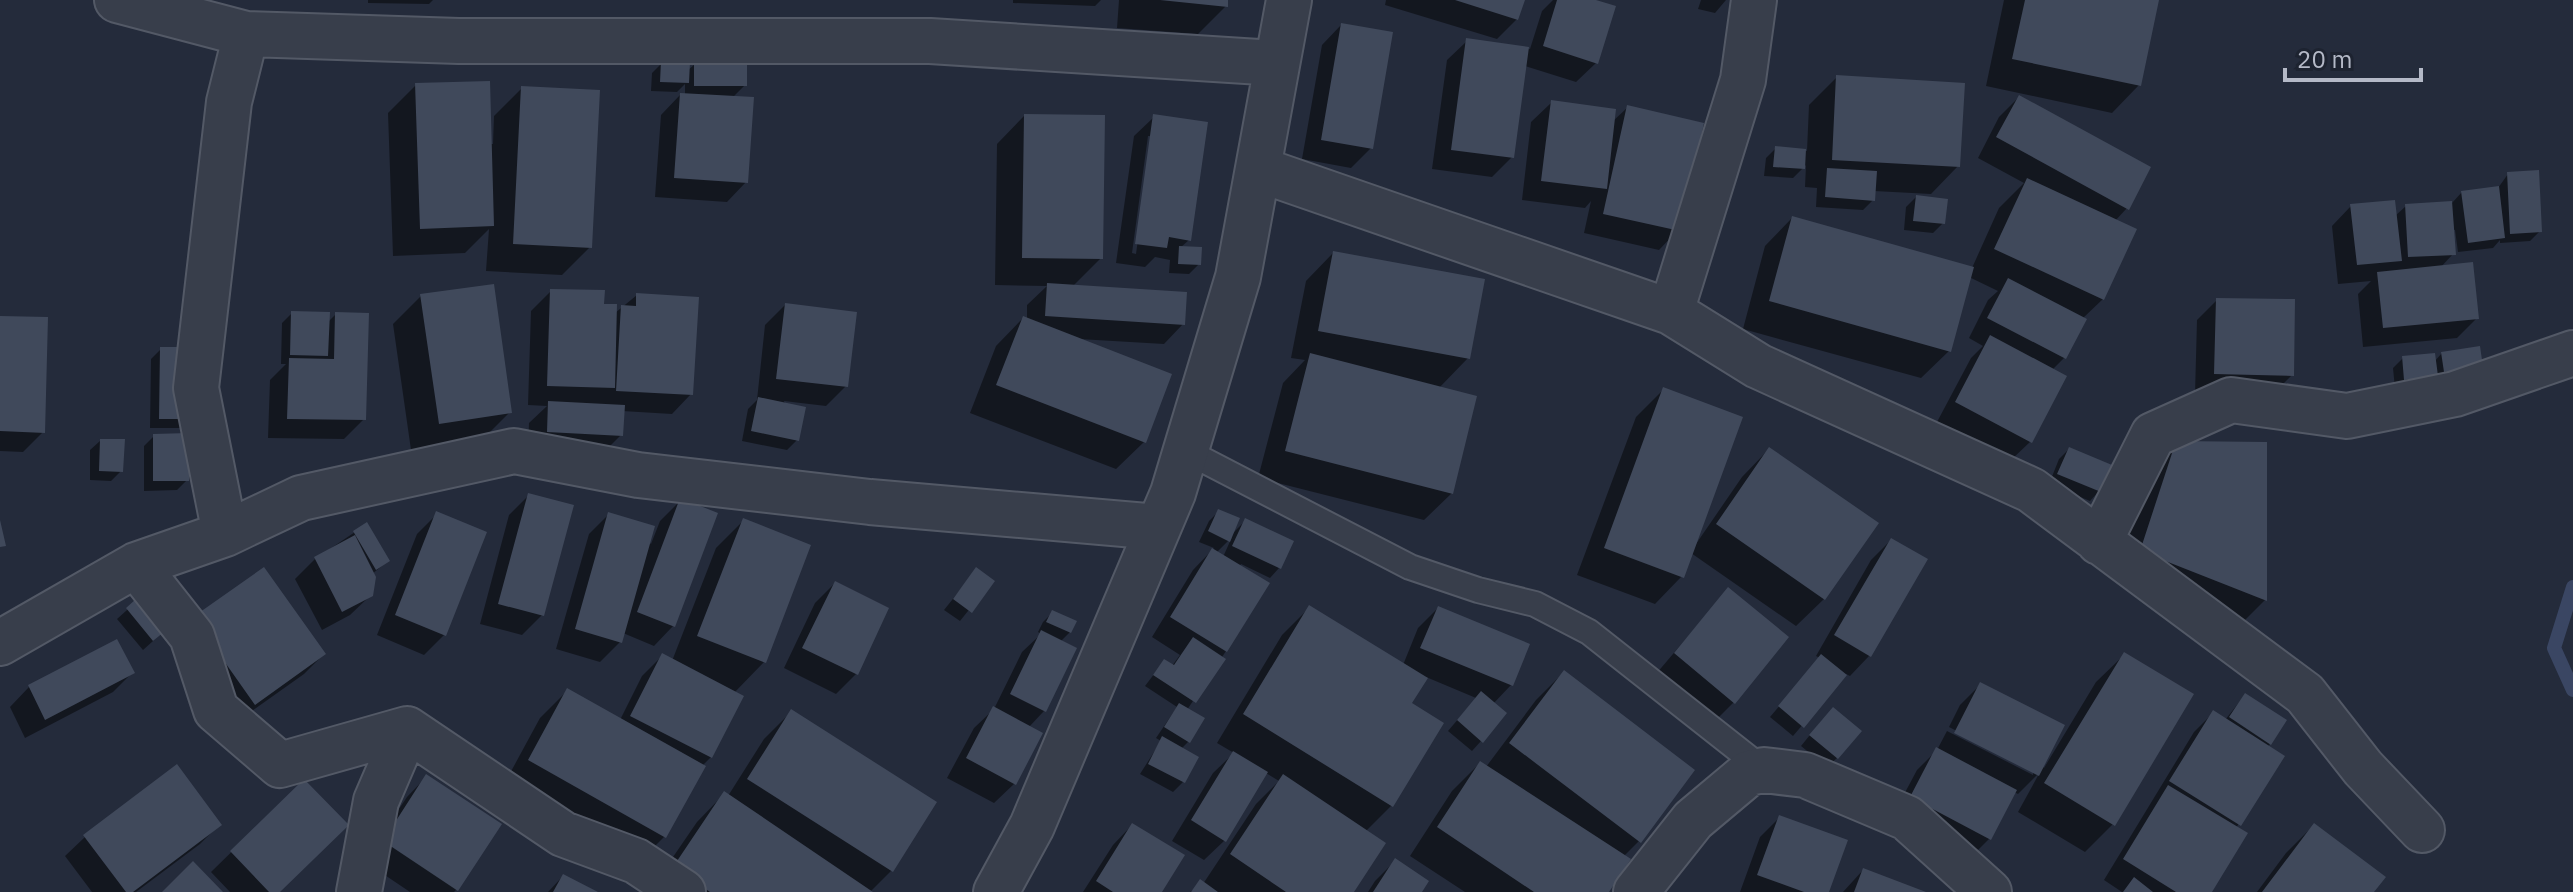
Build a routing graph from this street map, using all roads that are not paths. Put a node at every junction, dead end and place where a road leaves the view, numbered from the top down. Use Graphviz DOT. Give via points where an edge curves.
graph roads {
  1 [pos="117,0"];
  2 [pos="1289,0"];
  3 [pos="1754,0"];
  4 [pos="246,34"];
  5 [pos="1277,63"];
  6 [pos="1258,169"];
  7 [pos="1671,312"];
  8 [pos="2573,353"];
  9 [pos="1186,451"];
  10 [pos="1158,527"];
  11 [pos="225,534"];
  12 [pos="2099,542"];
  13 [pos="136,565"];
  14 [pos="0,643"];
  15 [pos="407,729"];
  16 [pos="1764,770"];
  17 [pos="2422,830"];
  18 [pos="359,892"];
  19 [pos="683,892"];
  20 [pos="996,892"];
  21 [pos="1636,892"];
  22 [pos="1989,892"];
  1 -- 4 [label="street"];
  2 -- 5 [label="street"];
  3 -- 7 [label="street" via="1743,80"];
  4 -- 5 [label="street" via="459,41 930,41"];
  4 -- 11 [label="street" via="229,102 196,388"];
  5 -- 6 [label="street"];
  6 -- 7 [label="street"];
  6 -- 9 [label="street" via="1238,277"];
  7 -- 12 [label="street" via="1758,366 2031,490"];
  8 -- 12 [label="street" via="2455,394 2347,416 2231,400 2153,435"];
  9 -- 10 [label="street"];
  9 -- 16 [label="lane" via="1410,567 1535,604 1589,632"];
  10 -- 11 [label="street" via="638,475 514,451 301,498"];
  10 -- 20 [label="street" via="1032,826"];
  11 -- 13 [label="street"];
  12 -- 17 [label="street" via="2305,694 2363,768"];
  13 -- 14 [label="street"];
  13 -- 15 [label="street" via="192,636 216,710 280,765"];
  15 -- 18 [label="street" via="376,801"];
  15 -- 19 [label="street" via="563,834 636,861"];
  16 -- 21 [label="street" via="1749,773 1693,820"];
  16 -- 22 [label="street" via="1805,775 1907,818"];
}
